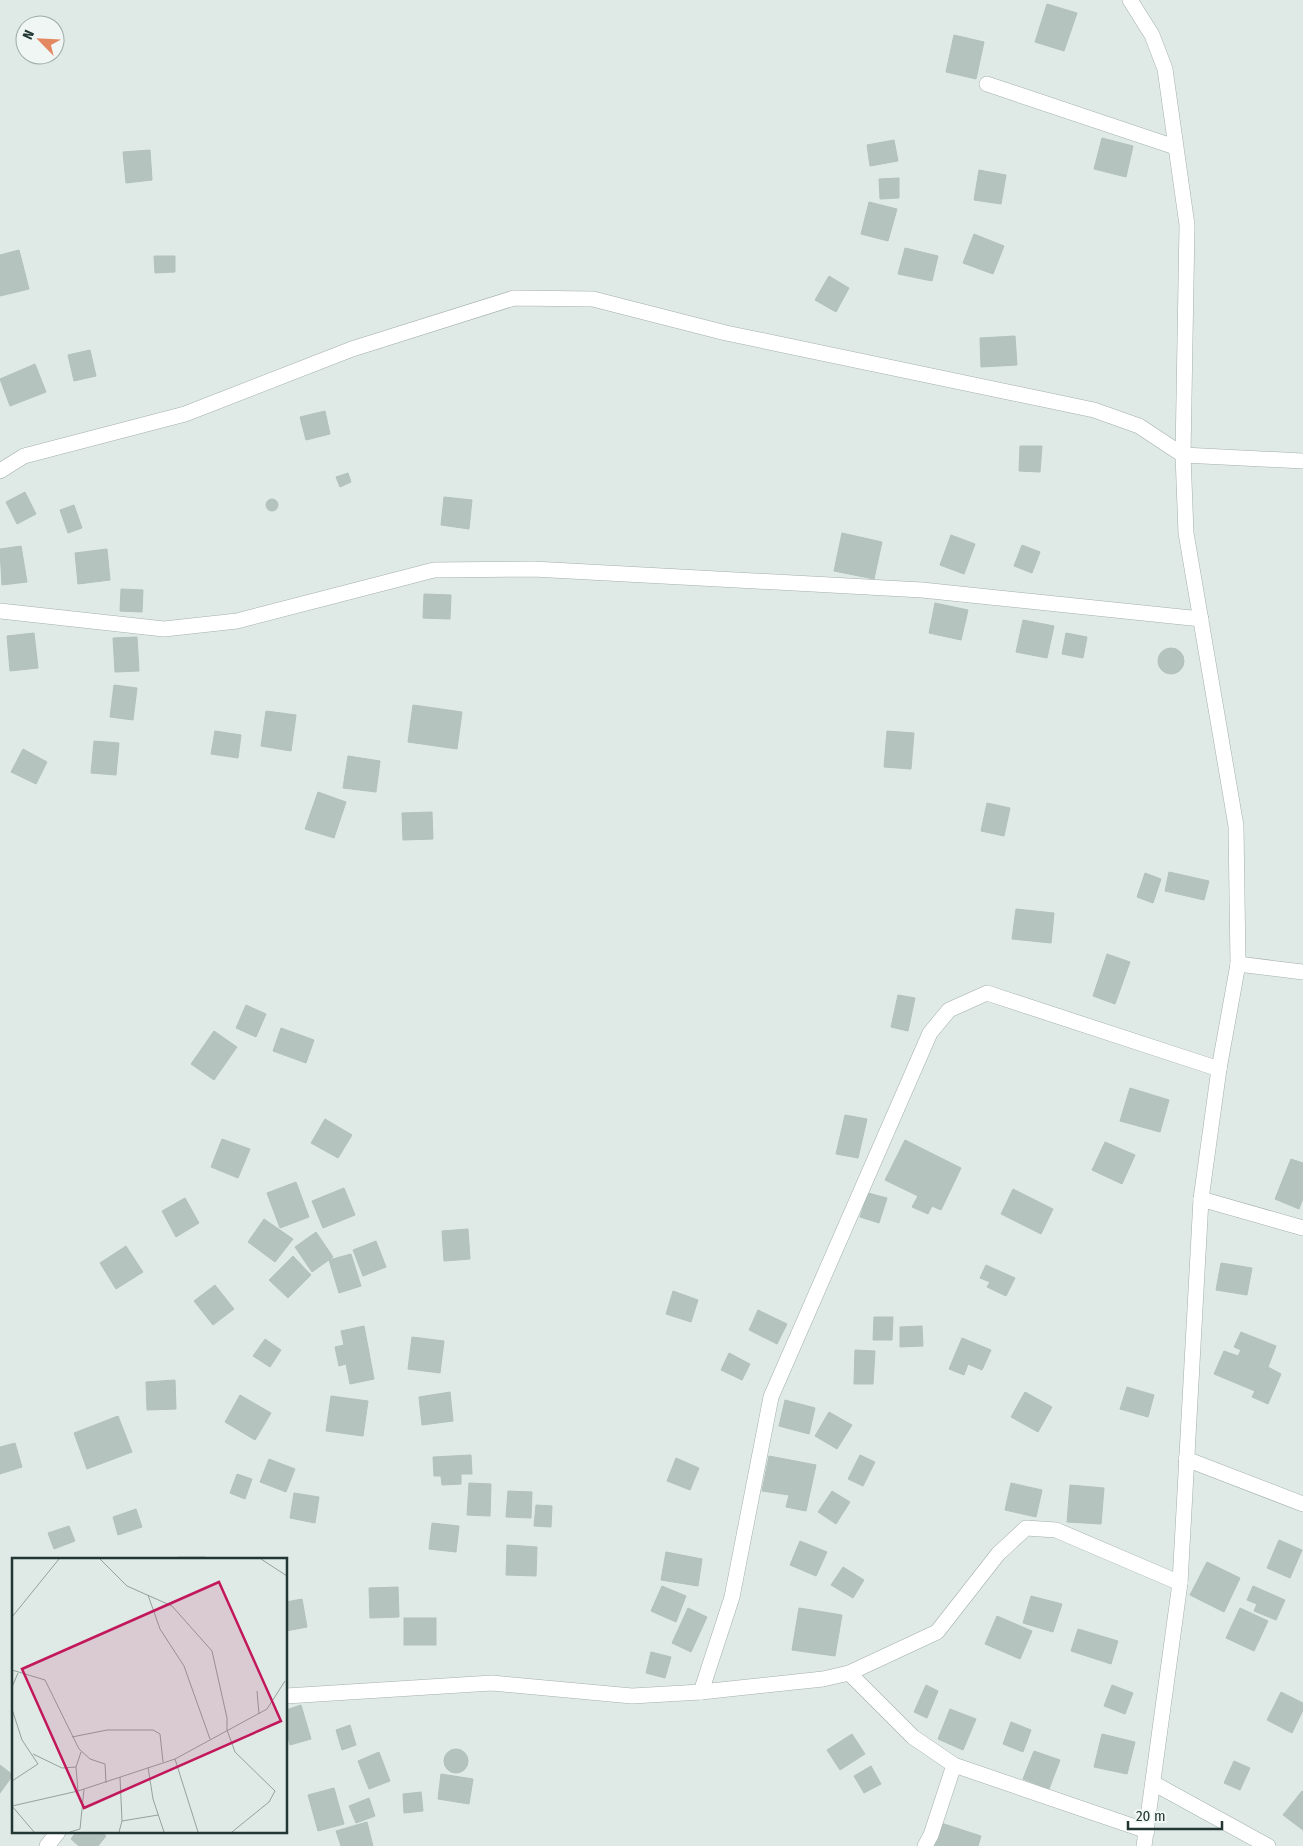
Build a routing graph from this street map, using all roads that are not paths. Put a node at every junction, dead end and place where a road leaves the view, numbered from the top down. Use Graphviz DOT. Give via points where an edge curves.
graph roads {
  1 [pos="1130,0"];
  2 [pos="987,84"];
  3 [pos="1175,148"];
  4 [pos="1183,455"];
  5 [pos="1303,462"];
  6 [pos="0,472"];
  7 [pos="0,611"];
  8 [pos="1201,619"];
  9 [pos="1238,964"];
  10 [pos="1303,972"];
  11 [pos="1219,1069"];
  12 [pos="1201,1199"];
  13 [pos="1303,1228"];
  14 [pos="1186,1459"];
  15 [pos="1303,1504"];
  16 [pos="1180,1583"];
  17 [pos="849,1673"];
  18 [pos="701,1692"];
  19 [pos="288,1696"];
  20 [pos="954,1765"];
  21 [pos="1153,1783"];
  22 [pos="1147,1831"];
  23 [pos="56,1834"];
  24 [pos="47,1846"];
  25 [pos="925,1846"];
  26 [pos="1144,1846"];
  27 [pos="1268,1846"];
  1 -- 3 [label="street" via="1152,35 1165,68"];
  2 -- 3 [label="street"];
  3 -- 4 [label="street" via="1186,225"];
  4 -- 5 [label="street"];
  4 -- 6 [label="street" via="1139,426 1094,410 726,333 593,299 514,298 352,349 185,414 24,456"];
  4 -- 8 [label="street" via="1186,533"];
  7 -- 8 [label="street" via="164,629 237,621 434,570 533,569 922,590"];
  8 -- 9 [label="street" via="1236,826"];
  9 -- 10 [label="street"];
  9 -- 11 [label="street"];
  11 -- 12 [label="street"];
  11 -- 18 [label="street" via="987,993 950,1010 930,1033 770,1397 732,1597"];
  12 -- 13 [label="street"];
  12 -- 14 [label="street"];
  14 -- 15 [label="street"];
  14 -- 16 [label="street"];
  16 -- 17 [label="street" via="1056,1530 1026,1528 998,1554 936,1632"];
  16 -- 21 [label="street"];
  17 -- 18 [label="street" via="823,1679"];
  17 -- 20 [label="street" via="913,1736"];
  18 -- 19 [label="street" via="632,1696 492,1683"];
  20 -- 22 [label="street"];
  20 -- 25 [label="street"];
  21 -- 22 [label="street"];
  21 -- 27 [label="street"];
  22 -- 26 [label="street"];
  23 -- 24 [label="street"];
}
